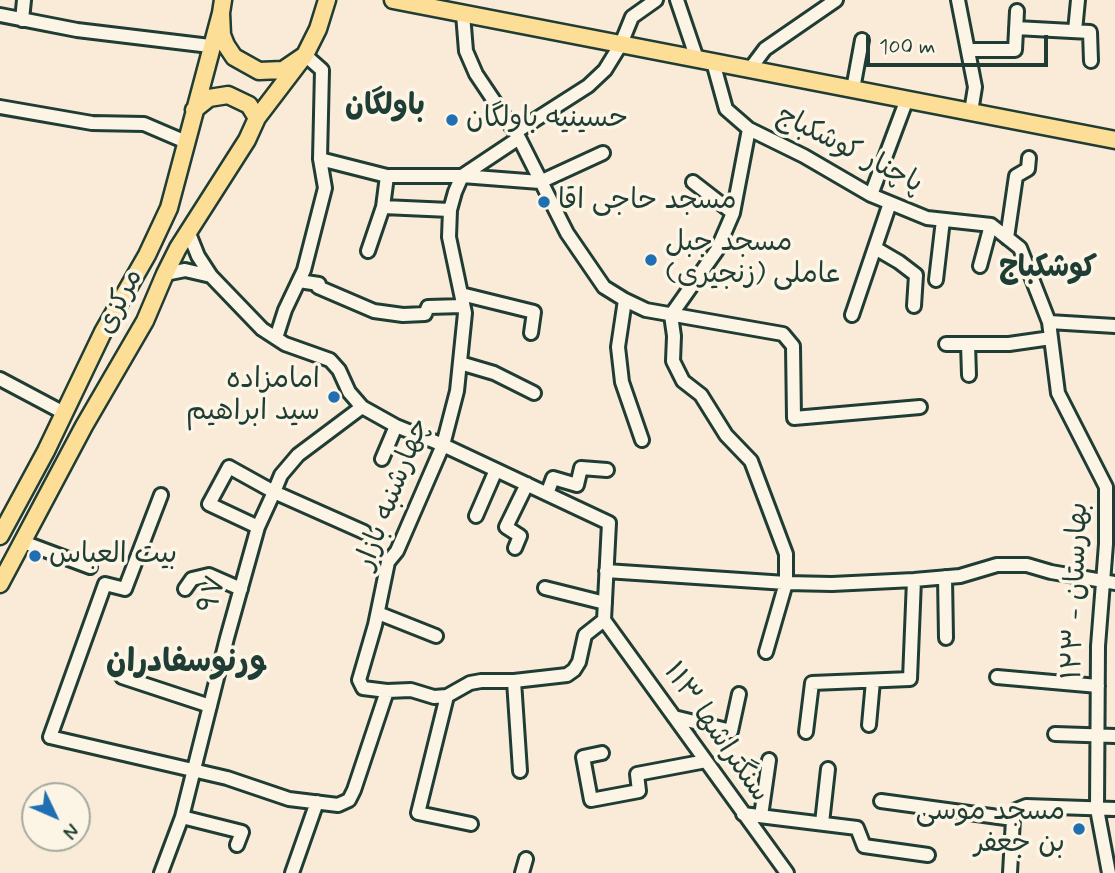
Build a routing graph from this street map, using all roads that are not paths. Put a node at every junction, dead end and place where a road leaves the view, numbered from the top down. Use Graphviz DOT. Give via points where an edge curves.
graph roads {
  1 [pos="24,0"];
  2 [pos="327,0"];
  3 [pos="393,0"];
  4 [pos="656,0"];
  5 [pos="677,0"];
  6 [pos="836,0"];
  7 [pos="958,0"];
  8 [pos="1078,0"];
  9 [pos="222,6"];
  10 [pos="1017,10"];
  11 [pos="463,14"];
  12 [pos="0,16"];
  13 [pos="22,20"];
  14 [pos="1016,28"];
  15 [pos="1075,32"];
  16 [pos="862,40"];
  17 [pos="621,44"];
  18 [pos="211,46"];
  19 [pos="969,50"];
  20 [pos="305,55"];
  21 [pos="697,59"];
  22 [pos="1091,61"];
  23 [pos="713,62"];
  24 [pos="750,69"];
  25 [pos="853,89"];
  26 [pos="907,99"];
  27 [pos="0,107"];
  28 [pos="194,110"];
  29 [pos="971,112"];
  30 [pos="257,118"];
  31 [pos="749,129"];
  32 [pos="517,135"];
  33 [pos="1115,140"];
  34 [pos="186,142"];
  35 [pos="603,152"];
  36 [pos="1029,158"];
  37 [pos="320,159"];
  38 [pos="387,176"];
  39 [pos="462,176"];
  40 [pos="540,182"];
  41 [pos="693,182"];
  42 [pos="871,195"];
  43 [pos="890,203"];
  44 [pos="383,206"];
  45 [pos="450,210"];
  46 [pos="733,213"];
  47 [pos="943,220"];
  48 [pos="991,225"];
  49 [pos="188,231"];
  50 [pos="1007,238"];
  51 [pos="875,248"];
  52 [pos="368,251"];
  53 [pos="980,266"];
  54 [pos="164,274"];
  55 [pos="211,276"];
  56 [pos="936,280"];
  57 [pos="299,281"];
  58 [pos="462,300"];
  59 [pos="625,300"];
  60 [pos="914,306"];
  61 [pos="671,315"];
  62 [pos="852,315"];
  63 [pos="1049,322"];
  64 [pos="1115,326"];
  65 [pos="103,332"];
  66 [pos="531,333"];
  67 [pos="276,338"];
  68 [pos="1051,338"];
  69 [pos="946,344"];
  70 [pos="968,344"];
  71 [pos="127,351"];
  72 [pos="460,363"];
  73 [pos="969,375"];
  74 [pos="0,379"];
  75 [pos="534,393"];
  76 [pos="362,407"];
  77 [pos="920,407"];
  78 [pos="64,413"];
  79 [pos="396,426"];
  80 [pos="642,440"];
  81 [pos="443,445"];
  82 [pos="382,459"];
  83 [pos="496,470"];
  84 [pos="607,470"];
  85 [pos="527,484"];
  86 [pos="274,492"];
  87 [pos="547,494"];
  88 [pos="161,495"];
  89 [pos="476,516"];
  90 [pos="258,527"];
  91 [pos="363,532"];
  92 [pos="0,536"];
  93 [pos="23,542"];
  94 [pos="515,548"];
  95 [pos="90,567"];
  96 [pos="606,571"];
  97 [pos="945,577"];
  98 [pos="914,580"];
  99 [pos="1109,581"];
  100 [pos="786,583"];
  101 [pos="0,584"];
  102 [pos="545,588"];
  103 [pos="185,589"];
  104 [pos="241,589"];
  105 [pos="605,603"];
  106 [pos="378,613"];
  107 [pos="604,620"];
  108 [pos="436,636"];
  109 [pos="946,638"];
  110 [pos="766,652"];
  111 [pos="121,677"];
  112 [pos="997,677"];
  113 [pos="514,681"];
  114 [pos="873,681"];
  115 [pos="1098,685"];
  116 [pos="387,691"];
  117 [pos="738,694"];
  118 [pos="447,696"];
  119 [pos="210,706"];
  120 [pos="674,717"];
  121 [pos="869,725"];
  122 [pos="806,732"];
  123 [pos="1055,734"];
  124 [pos="1098,734"];
  125 [pos="1115,736"];
  126 [pos="601,753"];
  127 [pos="768,760"];
  128 [pos="705,761"];
  129 [pos="828,769"];
  130 [pos="195,771"];
  131 [pos="520,771"];
  132 [pos="881,801"];
  133 [pos="317,802"];
  134 [pos="1097,809"];
  135 [pos="1115,809"];
  136 [pos="743,814"];
  137 [pos="761,816"];
  138 [pos="181,817"];
  139 [pos="1013,819"];
  140 [pos="822,823"];
  141 [pos="471,824"];
  142 [pos="237,845"];
  143 [pos="928,855"];
  144 [pos="526,859"];
  145 [pos="1111,872"];
  146 [pos="161,873"];
  147 [pos="292,873"];
  148 [pos="522,873"];
  149 [pos="787,873"];
  150 [pos="1010,873"];
  1 -- 13 [label="street"];
  2 -- 20 [label="main road, مرکزی"];
  3 -- 11 [label="main road"];
  4 -- 17 [label="street" via="632,17"];
  5 -- 21 [label="street"];
  6 -- 24 [label="street" via="783,34"];
  7 -- 19 [label="street"];
  8 -- 15 [label="street"];
  9 -- 18 [label="main road, مرکزی"];
  9 -- 20 [label="main road" via="226,45 246,65 259,71 283,70"];
  10 -- 14 [label="street"];
  11 -- 17 [label="main road"];
  11 -- 32 [label="street" via="466,51 476,74"];
  12 -- 13 [label="street"];
  13 -- 18 [label="street"];
  14 -- 15 [label="street"];
  14 -- 19 [label="street" via="1015,50"];
  15 -- 22 [label="street" via="1090,32"];
  16 -- 25 [label="street"];
  17 -- 21 [label="main road"];
  17 -- 32 [label="street" via="606,70 588,86"];
  18 -- 28 [label="main road, مرکزی"];
  19 -- 29 [label="street" via="975,87"];
  20 -- 30 [label="main road, مرکزی"];
  20 -- 37 [label="street" via="322,70"];
  21 -- 23 [label="main road"];
  23 -- 24 [label="main road"];
  23 -- 31 [label="street, پاچنار کوشکباج" via="726,109"];
  24 -- 25 [label="main road"];
  25 -- 26 [label="main road"];
  26 -- 29 [label="main road"];
  26 -- 42 [label="street"];
  27 -- 34 [label="street" via="92,123 144,124"];
  28 -- 30 [label="main road" via="209,98 228,95 249,105"];
  28 -- 34 [label="main road, مرکزی"];
  29 -- 33 [label="main road"];
  30 -- 49 [label="main road, مرکزی"];
  31 -- 42 [label="street, پاچنار کوشکباج"];
  31 -- 46 [label="street"];
  32 -- 39 [label="street"];
  32 -- 40 [label="street"];
  34 -- 65 [label="main road, مرکزی" via="169,208"];
  35 -- 40 [label="street"];
  36 -- 50 [label="street" via="1028,169 1016,176"];
  37 -- 38 [label="street"];
  37 -- 57 [label="street" via="325,188"];
  38 -- 39 [label="street"];
  38 -- 44 [label="street"];
  39 -- 40 [label="street"];
  39 -- 45 [label="street, چهارشنبه بازار"];
  40 -- 59 [label="street" via="595,275"];
  41 -- 46 [label="street"];
  42 -- 43 [label="street, پاچنار کوشکباج"];
  43 -- 47 [label="street, پاچنار کوشکباج"];
  43 -- 51 [label="street"];
  44 -- 45 [label="street"];
  44 -- 52 [label="street"];
  45 -- 58 [label="street, چهارشنبه بازار" via="449,237"];
  46 -- 61 [label="street" via="717,250"];
  47 -- 48 [label="street, پاچنار کوشکباج"];
  47 -- 56 [label="street"];
  48 -- 50 [label="street"];
  48 -- 53 [label="street"];
  49 -- 54 [label="main road, مرکزی"];
  49 -- 55 [label="street"];
  50 -- 63 [label="street" via="1020,248"];
  51 -- 60 [label="street" via="916,275"];
  51 -- 62 [label="street"];
  54 -- 55 [label="street" via="185,270"];
  54 -- 71 [label="main road, مرکزی"];
  55 -- 67 [label="street"];
  57 -- 58 [label="street" via="319,284 374,310 394,314 425,314 428,307"];
  57 -- 67 [label="street"];
  58 -- 66 [label="street" via="534,312"];
  58 -- 72 [label="street, چهارشنبه بازار"];
  59 -- 61 [label="street"];
  59 -- 80 [label="street" via="618,348 622,382"];
  61 -- 77 [label="street" via="783,334 793,346 794,418"];
  61 -- 100 [label="street" via="673,361 683,381 701,395 726,435 751,461 786,554"];
  63 -- 64 [label="street"];
  63 -- 68 [label="street, بهارستان - ۱۲۳"];
  65 -- 71 [label="main road" via="109,345"];
  65 -- 78 [label="main road, مرکزی"];
  67 -- 76 [label="street" via="330,360"];
  68 -- 70 [label="street"];
  68 -- 99 [label="street, بهارستان - ۱۲۳" via="1058,393 1106,487"];
  69 -- 70 [label="street"];
  70 -- 73 [label="street"];
  71 -- 93 [label="main road, مرکزی"];
  72 -- 75 [label="street" via="494,373"];
  72 -- 81 [label="street, چهارشنبه بازار"];
  74 -- 78 [label="street"];
  76 -- 79 [label="street"];
  76 -- 86 [label="street, ۹۷" via="298,455"];
  78 -- 92 [label="main road, مرکزی"];
  79 -- 81 [label="street"];
  79 -- 82 [label="street"];
  81 -- 83 [label="street"];
  81 -- 106 [label="street, چهارشنبه بازار" via="388,562"];
  83 -- 85 [label="street"];
  83 -- 89 [label="street"];
  84 -- 87 [label="street" via="581,468 577,485 553,478"];
  85 -- 87 [label="street"];
  85 -- 94 [label="street" via="506,527 520,536"];
  86 -- 90 [label="street, ۹۷"];
  86 -- 90 [label="street" via="229,467 209,504"];
  86 -- 91 [label="street"];
  87 -- 96 [label="street" via="609,523"];
  88 -- 130 [label="street" via="125,589 105,584 50,737"];
  90 -- 104 [label="street, ۹۷"];
  93 -- 95 [label="street"];
  93 -- 101 [label="main road, مرکزی"];
  96 -- 100 [label="street"];
  96 -- 105 [label="street"];
  97 -- 98 [label="street"];
  97 -- 99 [label="street" via="997,565 1027,565"];
  97 -- 109 [label="street"];
  98 -- 100 [label="street"];
  98 -- 114 [label="street" via="911,679"];
  99 -- 115 [label="street, بهارستان - ۱۲۳"];
  100 -- 110 [label="street"];
  102 -- 105 [label="street"];
  103 -- 104 [label="street" via="192,579 209,575"];
  104 -- 119 [label="street, ۹۷"];
  105 -- 107 [label="street"];
  106 -- 108 [label="street"];
  106 -- 116 [label="street, چهارشنبه بازار" via="359,680 363,688"];
  107 -- 113 [label="street" via="585,635 579,662 567,675"];
  107 -- 120 [label="street, سنگتراشها ۱۱۳"];
  111 -- 119 [label="street"];
  112 -- 115 [label="street"];
  113 -- 118 [label="street" via="470,683"];
  113 -- 131 [label="street"];
  114 -- 121 [label="street"];
  114 -- 122 [label="street" via="812,683"];
  115 -- 124 [label="street, بهارستان - ۱۲۳"];
  116 -- 118 [label="street"];
  116 -- 133 [label="street" via="349,800 338,805"];
  117 -- 120 [label="street" via="731,731"];
  118 -- 141 [label="street" via="418,813"];
  119 -- 130 [label="street, ۹۷"];
  120 -- 128 [label="street, سنگتراشها ۱۱۳"];
  123 -- 124 [label="street"];
  124 -- 125 [label="street"];
  124 -- 134 [label="street, بهارستان - ۱۲۳"];
  126 -- 128 [label="street" via="583,757 591,800 639,791 636,774"];
  127 -- 137 [label="street"];
  128 -- 136 [label="street, سنگتراشها ۱۱۳"];
  129 -- 140 [label="street"];
  130 -- 133 [label="street" via="289,799"];
  130 -- 138 [label="street, ۹۷"];
  132 -- 139 [label="street"];
  133 -- 147 [label="street"];
  134 -- 135 [label="street"];
  134 -- 139 [label="street" via="1026,806 1016,810"];
  134 -- 145 [label="street, بهارستان - ۱۲۳"];
  136 -- 137 [label="street"];
  136 -- 149 [label="street, سنگتراشها ۱۱۳"];
  137 -- 140 [label="street"];
  138 -- 142 [label="street" via="242,832"];
  138 -- 146 [label="street, ۹۷"];
  139 -- 150 [label="street"];
  140 -- 143 [label="street" via="857,828 864,846"];
  144 -- 148 [label="street"];
}
